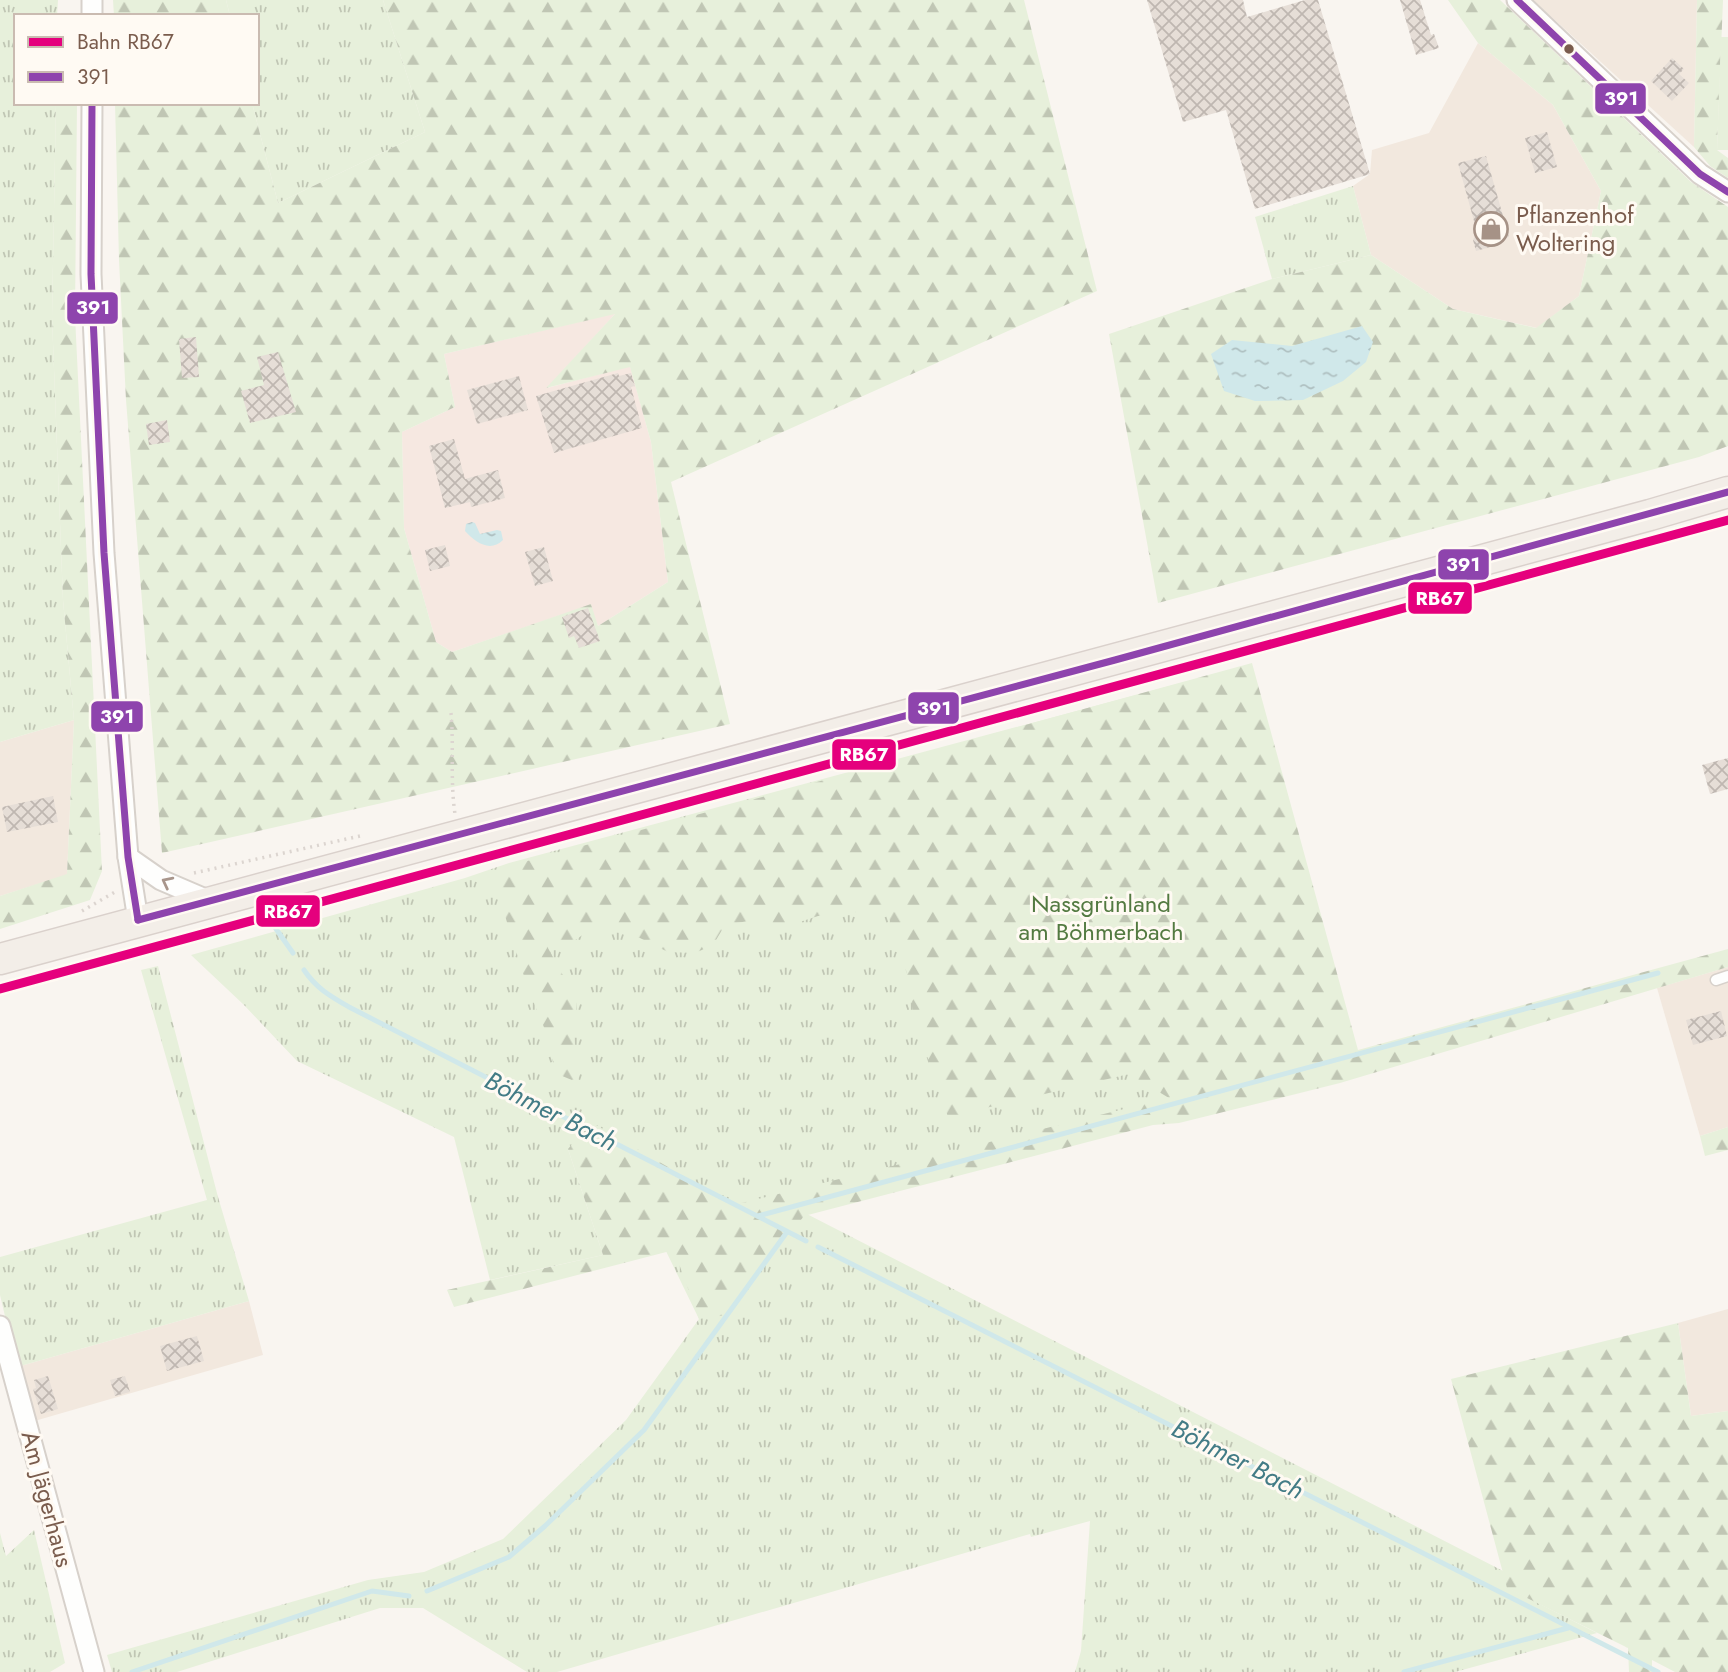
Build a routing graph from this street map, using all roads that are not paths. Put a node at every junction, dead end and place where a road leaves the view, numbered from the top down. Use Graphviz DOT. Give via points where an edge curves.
graph roads {
  1 [pos="1517,0"];
  2 [pos="92,105"];
  3 [pos="1728,192"];
  4 [pos="1728,492"];
  5 [pos="128,857"];
  6 [pos="210,901"];
  7 [pos="138,920"];
  8 [pos="0,959"];
  9 [pos="1728,976"];
  10 [pos="1717,980"];
  11 [pos="0,1326"];
  12 [pos="94,1672"];
  1 -- 3 [label="street" via="1700,173"];
  2 -- 5 [label="street" via="95,397"];
  4 -- 6 [label="main road"];
  6 -- 5 [label="street, one-way" via="161,880"];
  5 -- 7 [label="street"];
  6 -- 7 [label="main road"];
  7 -- 8 [label="main road"];
  9 -- 10 [label="lane"];
  11 -- 12 [label="street, Am Jägerhaus"];
}
